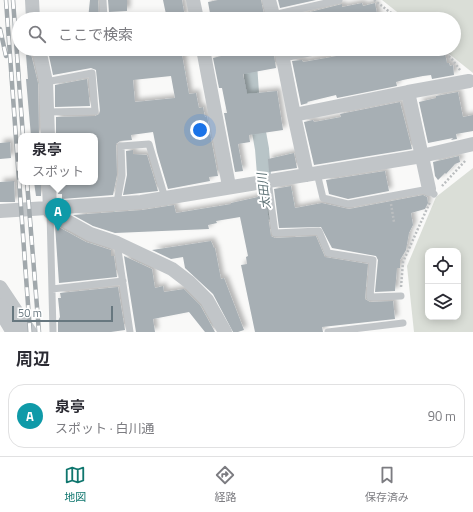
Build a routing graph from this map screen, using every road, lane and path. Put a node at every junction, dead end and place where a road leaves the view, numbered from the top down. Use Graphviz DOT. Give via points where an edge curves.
graph roads {
  1 [pos="32,0"];
  2 [pos="103,0"];
  3 [pos="193,0"];
  4 [pos="269,0"];
  5 [pos="339,0"];
  6 [pos="374,0"];
  7 [pos="33,12"];
  8 [pos="104,12"];
  9 [pos="196,12"];
  10 [pos="273,12"];
  11 [pos="293,12"];
  12 [pos="390,12"];
  13 [pos="40,56"];
  14 [pos="203,56"];
  15 [pos="282,56"];
  16 [pos="448,56"];
  17 [pos="468,81"];
  18 [pos="46,82"];
  19 [pos="408,92"];
  20 [pos="48,112"];
  21 [pos="294,115"];
  22 [pos="48,133"];
  23 [pos="472,150"];
  24 [pos="422,156"];
  25 [pos="312,174"];
  26 [pos="268,181"];
  27 [pos="49,185"];
  28 [pos="229,186"];
  29 [pos="432,192"];
  30 [pos="389,196"];
  31 [pos="165,198"];
  32 [pos="117,202"];
  33 [pos="50,209"];
  34 [pos="0,211"];
  35 [pos="394,222"];
  36 [pos="117,243"];
  37 [pos="123,281"];
  38 [pos="52,289"];
  39 [pos="1,295"];
  40 [pos="401,296"];
  41 [pos="403,323"];
  42 [pos="15,332"];
  43 [pos="30,332"];
  44 [pos="53,332"];
  45 [pos="130,332"];
  46 [pos="225,332"];
  47 [pos="328,332"];
  1 -- 7 [label="street"];
  2 -- 8 [label="lane"];
  3 -- 9 [label="street"];
  4 -- 10 [label="street"];
  5 -- 11 [label="lane"];
  6 -- 12 [label="path"];
  13 -- 18 [label="street"];
  14 -- 28 [label="street"];
  15 -- 21 [label="street"];
  16 -- 17 [label="path"];
  17 -- 19 [label="street"];
  18 -- 20 [label="street"];
  18 -- 20 [label="lane" via="92,73 95,111"];
  19 -- 21 [label="street"];
  19 -- 24 [label="street"];
  20 -- 22 [label="street"];
  21 -- 25 [label="street"];
  23 -- 24 [label="street"];
  23 -- 29 [label="path"];
  24 -- 25 [label="street"];
  24 -- 29 [label="street"];
  25 -- 26 [label="street"];
  25 -- 30 [label="lane" via="323,198 348,204"];
  26 -- 28 [label="street"];
  26 -- 40 [label="lane" via="275,233 319,231 328,253 374,260 370,297"];
  27 -- 33 [label="street"];
  28 -- 31 [label="street"];
  29 -- 30 [label="lane"];
  29 -- 40 [label="path" via="403,262"];
  30 -- 35 [label="path"];
  31 -- 32 [label="street"];
  31 -- 32 [label="lane" via="149,144 121,146 122,175"];
  32 -- 33 [label="street"];
  33 -- 34 [label="street"];
  33 -- 36 [label="street" via="90,234"];
  33 -- 38 [label="lane"];
  36 -- 37 [label="lane"];
  36 -- 46 [label="street" via="172,269 190,282 207,300"];
  37 -- 38 [label="lane"];
  37 -- 45 [label="lane"];
  38 -- 44 [label="lane"];
  39 -- 42 [label="street"];
  39 -- 43 [label="street"];
  41 -- 47 [label="lane"];
}
